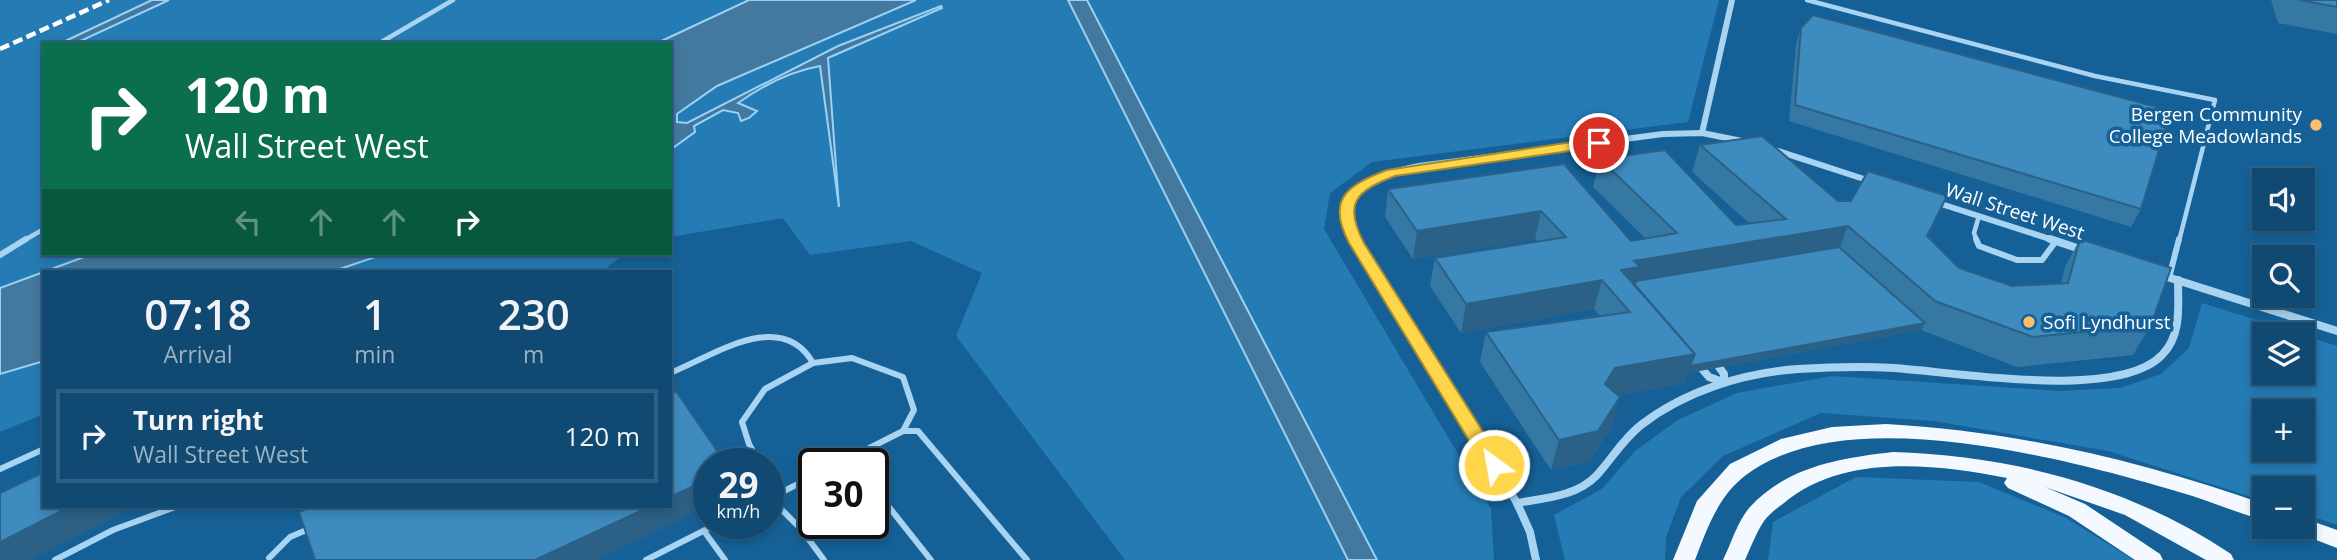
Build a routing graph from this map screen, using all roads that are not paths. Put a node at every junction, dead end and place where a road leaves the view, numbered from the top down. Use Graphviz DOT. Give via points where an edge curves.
graph roads {
  1 [pos="453,0"];
  2 [pos="1732,0"];
  3 [pos="1807,0"];
  4 [pos="381,42"];
  5 [pos="1702,134"];
  6 [pos="1750,142"];
  7 [pos="1762,146"];
  8 [pos="1877,183"];
  9 [pos="1928,200"];
  10 [pos="1979,216"];
  11 [pos="42,230"];
  12 [pos="2056,241"];
  13 [pos="2094,253"];
  14 [pos="0,255"];
  15 [pos="2157,273"];
  16 [pos="2174,279"];
  17 [pos="2337,331"];
  18 [pos="813,363"];
  19 [pos="1719,367"];
  20 [pos="1703,370"];
  21 [pos="672,372"];
  22 [pos="1724,382"];
  23 [pos="903,431"];
  24 [pos="751,448"];
  25 [pos="874,448"];
  26 [pos="42,450"];
  27 [pos="1923,460"];
  28 [pos="0,469"];
  29 [pos="1517,503"];
  30 [pos="889,507"];
  31 [pos="173,508"];
  32 [pos="2252,508"];
  33 [pos="784,513"];
  34 [pos="314,527"];
  35 [pos="2315,531"];
  36 [pos="693,536"];
  37 [pos="710,539"];
  38 [pos="2337,539"];
  39 [pos="269,559"];
  40 [pos="55,560"];
  41 [pos="646,560"];
  42 [pos="725,560"];
  43 [pos="824,560"];
  44 [pos="931,560"];
  45 [pos="1027,560"];
  46 [pos="1536,560"];
  47 [pos="1684,560"];
  48 [pos="1734,560"];
  49 [pos="2152,560"];
  50 [pos="2223,560"];
  1 -- 4 [label="lane"];
  2 -- 5 [label="street"];
  3 -- 16 [label="lane" via="2095,76 2215,100"];
  5 -- 6 [label="street"];
  5 -- 29 [label="street" via="1652,135 1404,170 1372,179 1349,199 1345,215 1352,234"];
  7 -- 8 [label="street"];
  9 -- 10 [label="street, Wall Street West"];
  10 -- 12 [label="street, Wall Street West"];
  10 -- 12 [label="lane" via="1974,233 1979,246 2017,260 2042,260"];
  11 -- 14 [label="lane"];
  12 -- 13 [label="street, Wall Street West"];
  15 -- 16 [label="street"];
  16 -- 17 [label="street"];
  16 -- 22 [label="street" via="2177,322 2173,341 2151,364 2123,376 2062,381 1829,365 1781,369"];
  18 -- 21 [label="lane" via="806,349 776,335 758,337"];
  18 -- 23 [label="lane" via="852,358 903,377 914,410"];
  18 -- 24 [label="lane" via="765,388 741,422"];
  19 -- 22 [label="street"];
  20 -- 22 [label="street"];
  22 -- 29 [label="street" via="1651,417 1584,486"];
  23 -- 25 [label="lane"];
  23 -- 45 [label="lane" via="918,431"];
  26 -- 28 [label="lane"];
  27 -- 48 [label="main road" via="1848,463 1797,482 1753,517"];
  27 -- 49 [label="main road" via="2007,480 2057,499"];
  27 -- 50 [label="main road" via="2020,474 2101,496 2170,528"];
  29 -- 46 [label="street"];
  30 -- 44 [label="lane"];
  31 -- 40 [label="lane" via="113,530"];
  32 -- 47 [label="main road" via="2176,483 2059,454 1958,436 1860,430 1790,443 1739,469 1700,511"];
  33 -- 43 [label="lane"];
  34 -- 39 [label="lane" via="290,537"];
  35 -- 38 [label="main road"];
  36 -- 41 [label="lane"];
  37 -- 42 [label="lane"];
}
